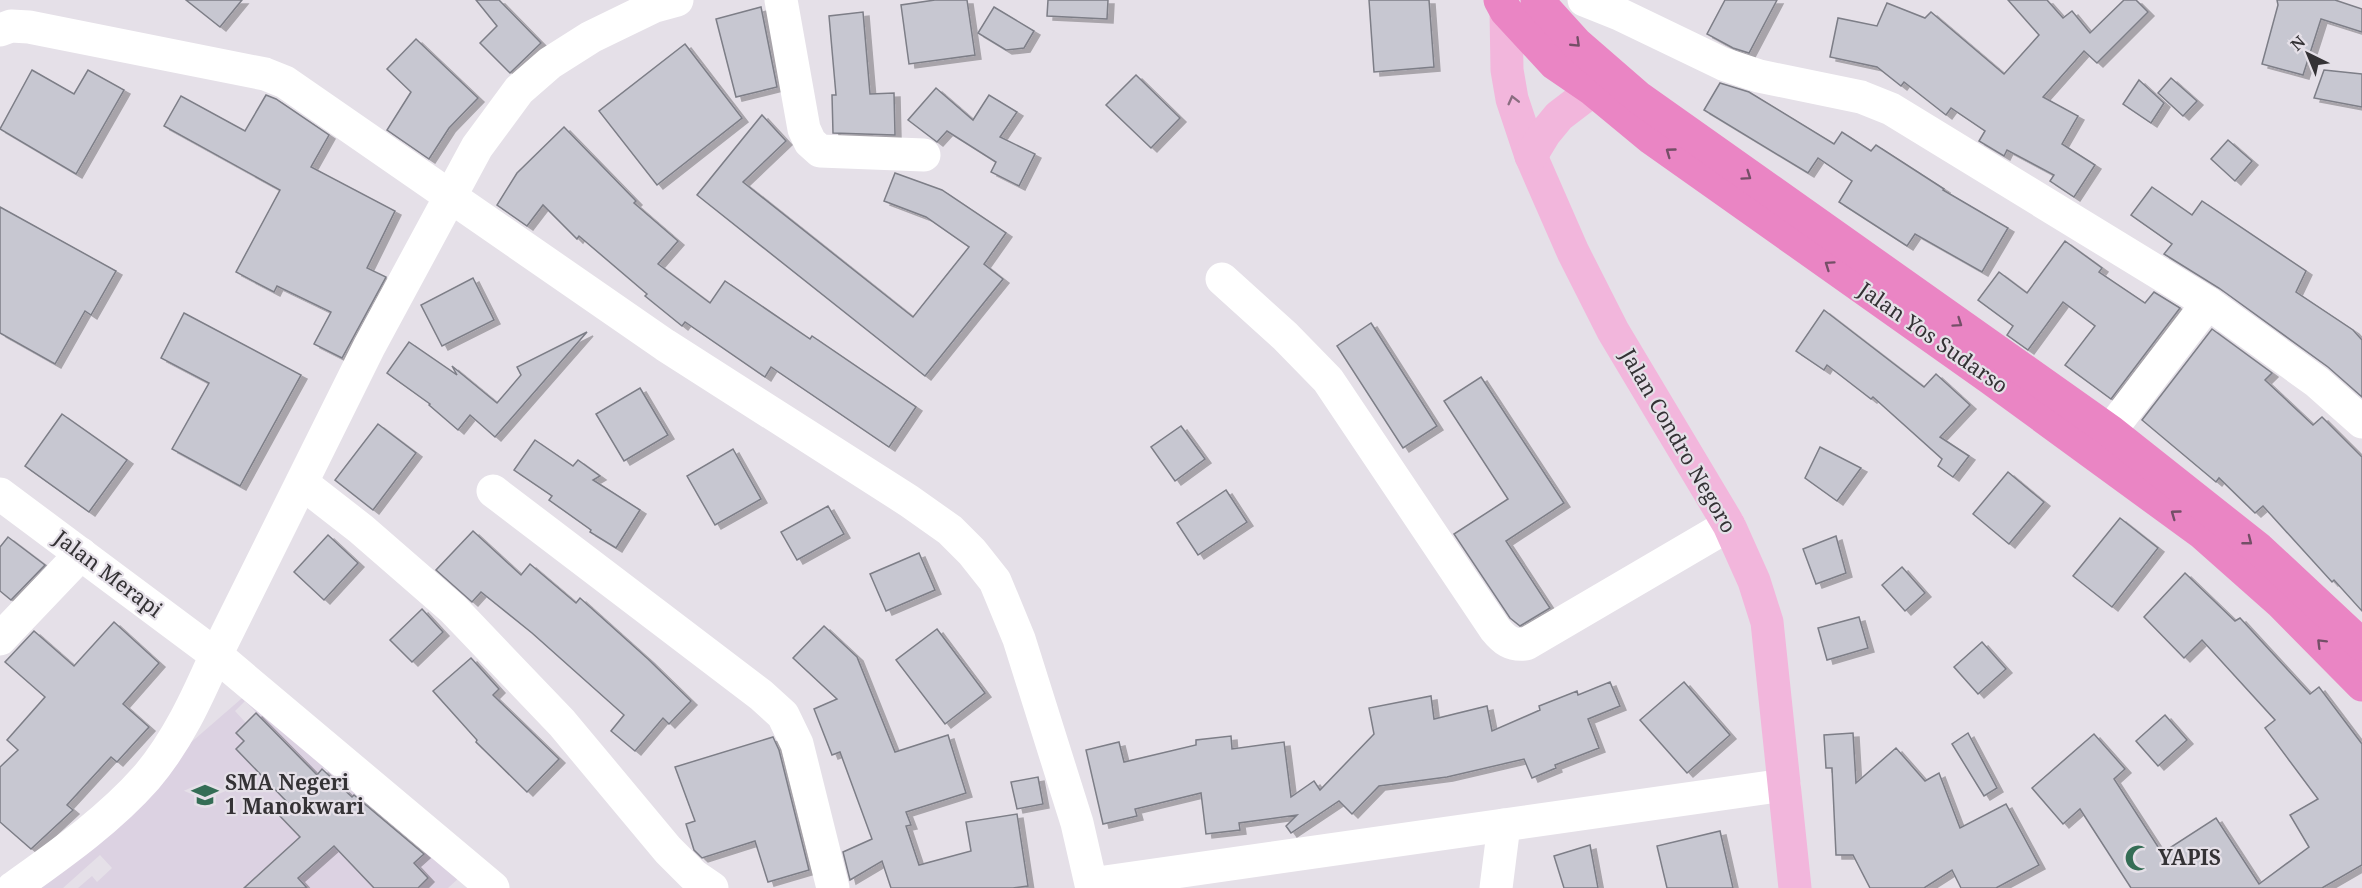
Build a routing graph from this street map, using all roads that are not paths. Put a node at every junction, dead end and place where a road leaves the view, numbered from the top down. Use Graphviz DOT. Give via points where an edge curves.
graph roads {
  1 [pos="677,0"];
  2 [pos="781,0"];
  3 [pos="1537,0"];
  4 [pos="1584,0"];
  5 [pos="1503,6"];
  6 [pos="6,28"];
  7 [pos="0,57"];
  8 [pos="1593,90"];
  9 [pos="924,155"];
  10 [pos="1531,156"];
  11 [pos="450,195"];
  12 [pos="1222,279"];
  13 [pos="2208,303"];
  14 [pos="1915,309"];
  15 [pos="2362,422"];
  16 [pos="2110,431"];
  17 [pos="302,483"];
  18 [pos="493,491"];
  19 [pos="0,494"];
  20 [pos="1729,525"];
  21 [pos="81,554"];
  22 [pos="0,639"];
  23 [pos="2362,645"];
  24 [pos="216,655"];
  25 [pos="2362,685"];
  26 [pos="1784,785"];
  27 [pos="1503,825"];
  28 [pos="1229,876"];
  29 [pos="1084,886"];
  30 [pos="13,888"];
  31 [pos="493,888"];
  32 [pos="712,888"];
  33 [pos="833,888"];
  34 [pos="1496,888"];
  35 [pos="1795,888"];
  1 -- 11 [label="street" via="655,6 591,37 550,63 519,90 477,147"];
  2 -- 9 [label="street" via="804,129 810,142 820,151"];
  3 -- 14 [label="highway, Jalan Yos Sudarso, one-way" via="1577,44 1638,97 1749,177"];
  4 -- 13 [label="street" via="1723,64 1759,76 1861,97 1891,109"];
  5 -- 8 [label="highway, Jalan Yos Sudarso" via="1555,64"];
  10 -- 5 [label="main road, Jalan Condro Negoro, one-way" via="1512,99"];
  6 -- 7 [label="street"];
  6 -- 11 [label="street" via="28,27 265,74 285,82"];
  8 -- 10 [label="main road" via="1559,116"];
  14 -- 8 [label="highway, Jalan Yos Sudarso, one-way" via="1660,145"];
  10 -- 20 [label="main road, Jalan Condro Negoro" via="1613,330"];
  11 -- 17 [label="street"];
  11 -- 29 [label="street" via="665,345 909,501 950,530 972,552 994,581 1019,639 1077,823"];
  12 -- 20 [label="street" via="1329,380 1495,629 1511,644 1526,644"];
  13 -- 15 [label="street" via="2317,382"];
  13 -- 16 [label="street"];
  14 -- 16 [label="highway, Jalan Yos Sudarso, one-way"];
  25 -- 14 [label="highway, Jalan Yos Sudarso, one-way" via="2281,603 2202,533 1990,378"];
  16 -- 23 [label="highway, Jalan Yos Sudarso, one-way" via="2259,549"];
  17 -- 24 [label="street"];
  17 -- 32 [label="street" via="453,609 562,723 668,850"];
  18 -- 33 [label="street" via="783,715 797,744"];
  19 -- 21 [label="street, Jalan Merapi"];
  20 -- 26 [label="main road, Jalan Condro Negoro" via="1767,622"];
  21 -- 22 [label="street"];
  21 -- 24 [label="street, Jalan Merapi"];
  24 -- 30 [label="street" via="174,738 146,777 105,818"];
  24 -- 31 [label="street, Jalan Merapi"];
  26 -- 27 [label="street"];
  26 -- 35 [label="main road, Jalan Condro Negoro"];
  27 -- 28 [label="street"];
  27 -- 34 [label="street"];
  28 -- 29 [label="street"];
}
